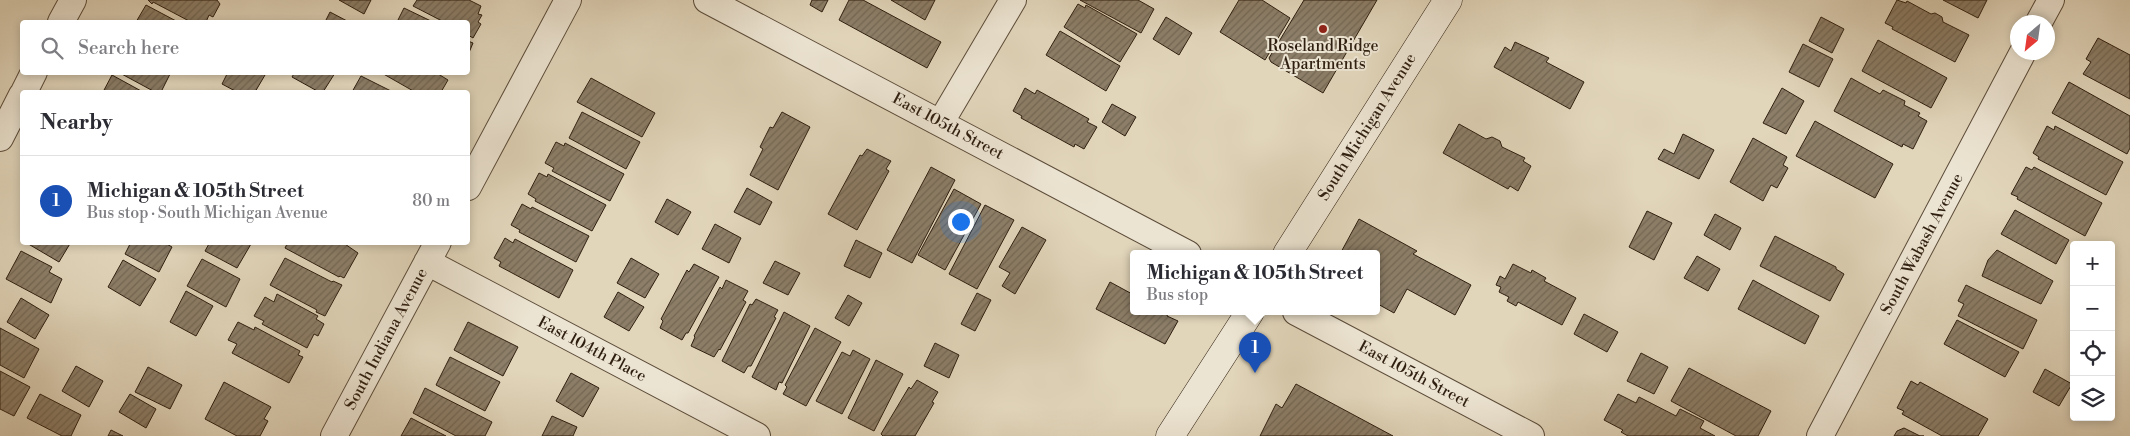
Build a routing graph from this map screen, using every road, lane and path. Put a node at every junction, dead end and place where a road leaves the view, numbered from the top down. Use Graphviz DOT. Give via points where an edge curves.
graph roads {
  1 [pos="72,0"];
  2 [pos="568,0"];
  3 [pos="707,0"];
  4 [pos="1013,0"];
  5 [pos="1448,0"];
  6 [pos="2051,0"];
  7 [pos="2043,15"];
  8 [pos="62,20"];
  9 [pos="2019,60"];
  10 [pos="32,75"];
  11 [pos="25,90"];
  12 [pos="20,100"];
  13 [pos="941,122"];
  14 [pos="0,138"];
  15 [pos="470,183"];
  16 [pos="1181,250"];
  17 [pos="1290,250"];
  18 [pos="432,252"];
  19 [pos="1248,315"];
  20 [pos="1302,315"];
  21 [pos="334,436"];
  22 [pos="757,436"];
  23 [pos="1170,436"];
  24 [pos="1531,436"];
  25 [pos="1820,436"];
  1 -- 8 [label="street"];
  2 -- 15 [label="street"];
  3 -- 13 [label="street, East 105th Street"];
  4 -- 13 [label="street"];
  5 -- 17 [label="main road, South Michigan Avenue"];
  6 -- 7 [label="street"];
  9 -- 25 [label="street, South Wabash Avenue"];
  10 -- 11 [label="street"];
  12 -- 14 [label="street"];
  13 -- 16 [label="street, East 105th Street"];
  18 -- 21 [label="street, South Indiana Avenue"];
  18 -- 22 [label="street, East 104th Place"];
  19 -- 23 [label="main road"];
  20 -- 24 [label="street, East 105th Street"];
}
